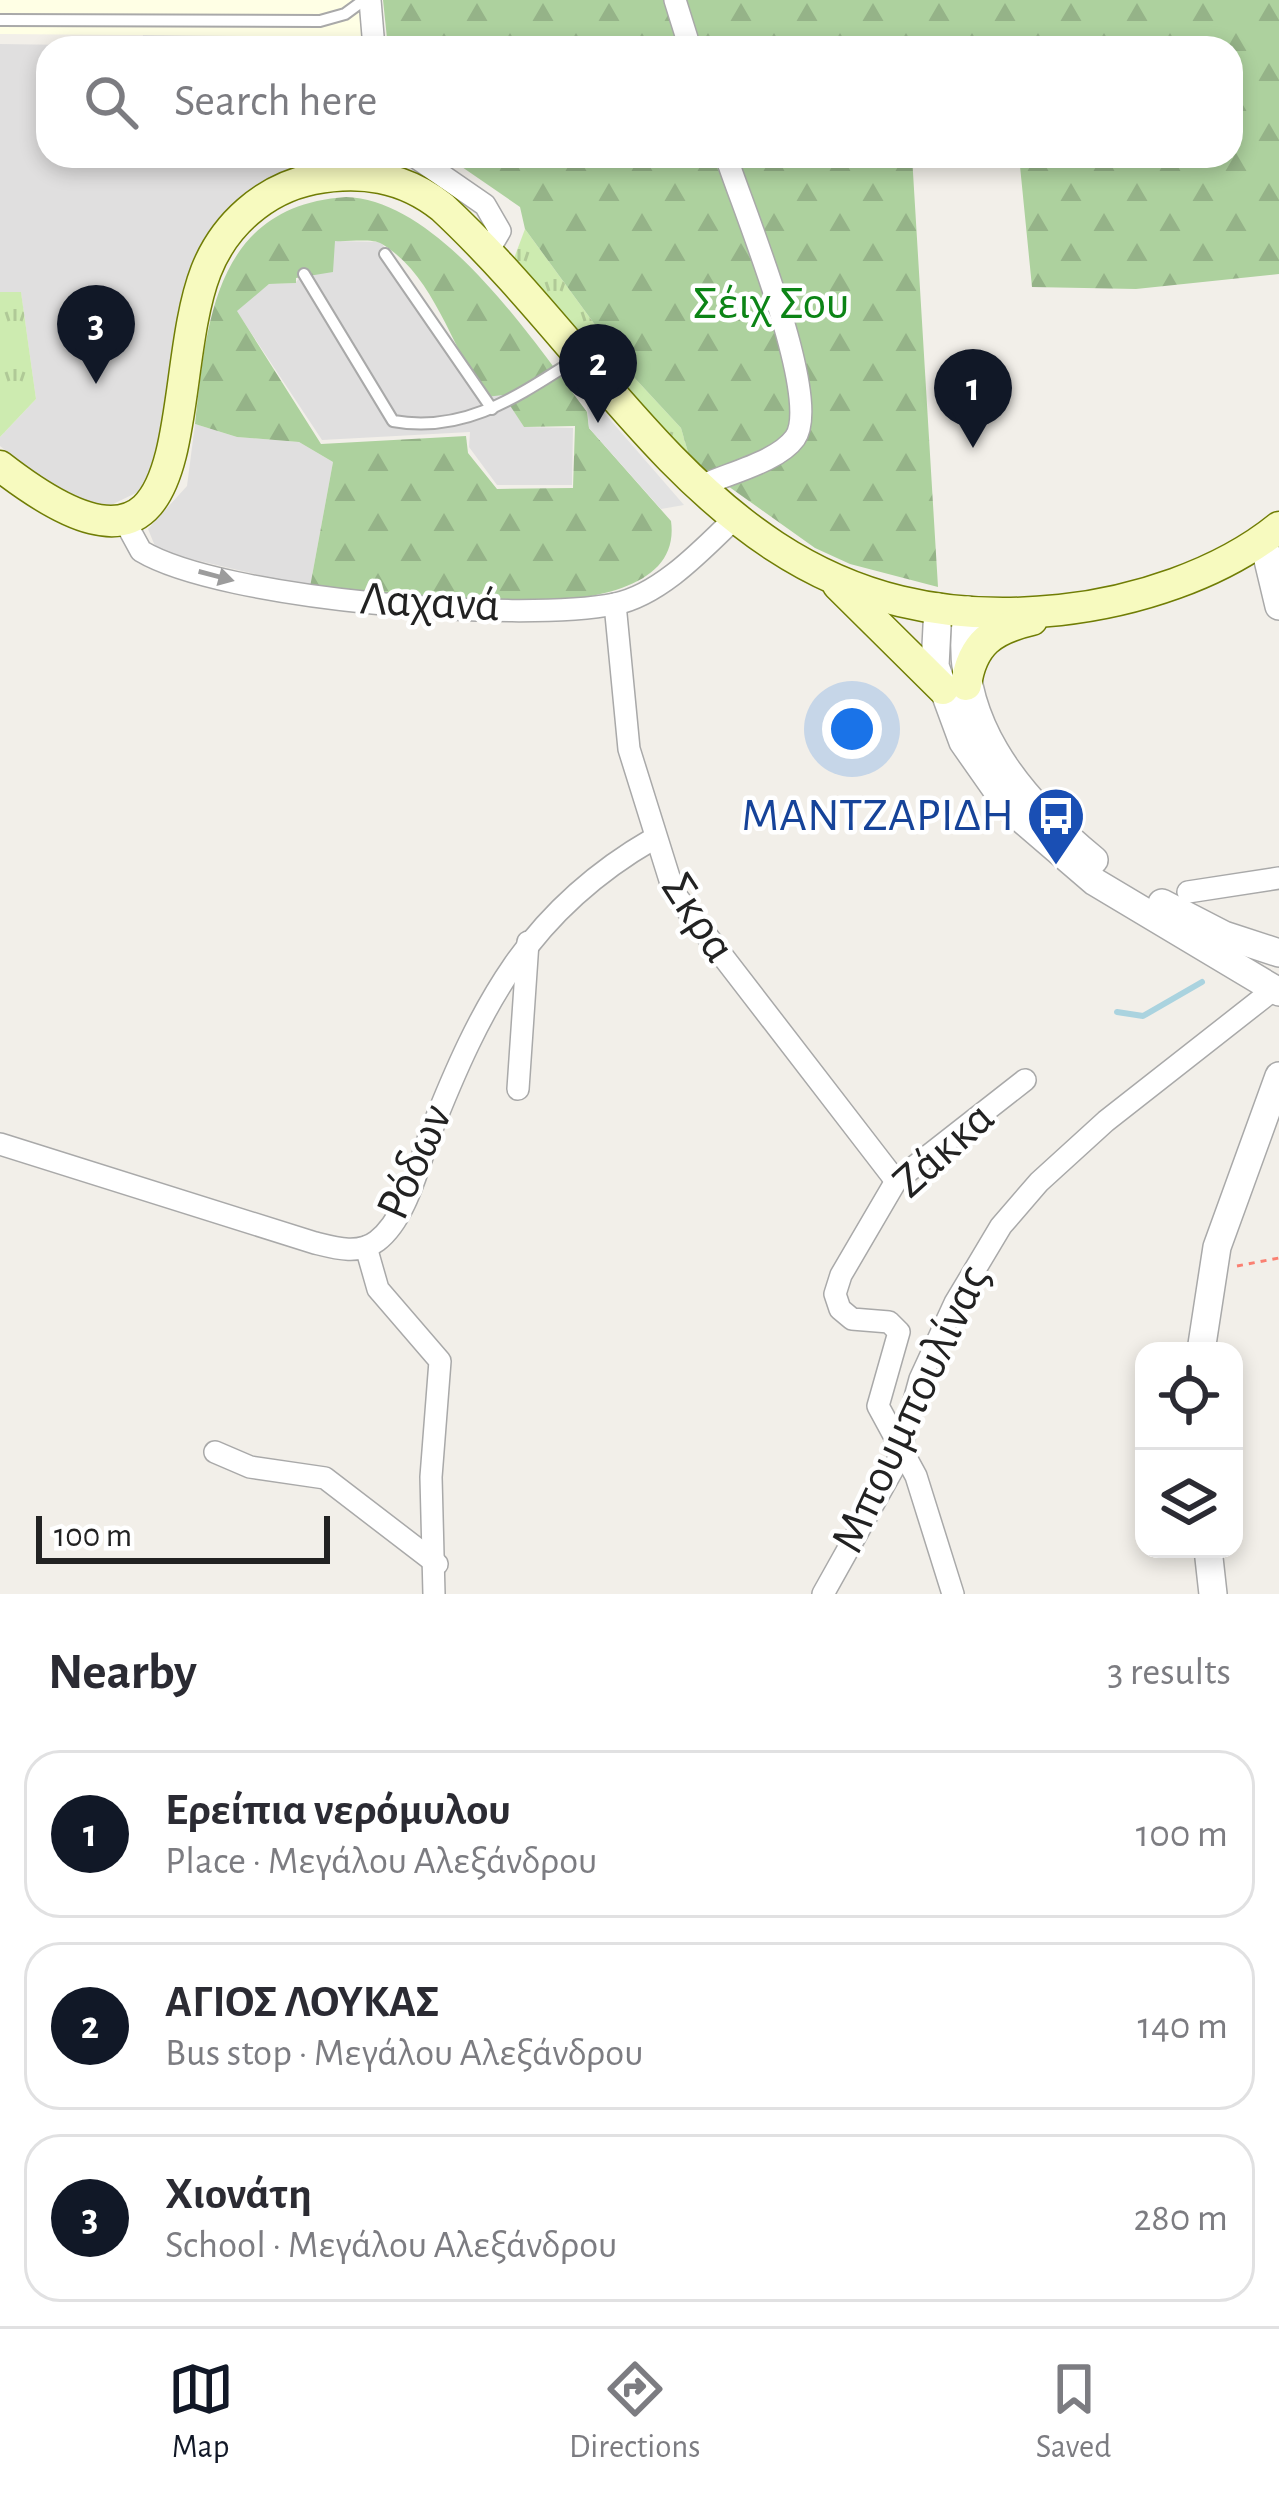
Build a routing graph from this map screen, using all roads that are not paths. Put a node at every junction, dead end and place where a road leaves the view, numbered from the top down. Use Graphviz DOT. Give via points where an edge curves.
graph roads {
  1 [pos="367,0"];
  2 [pos="675,0"];
  3 [pos="0,20"];
  4 [pos="372,36"];
  5 [pos="687,36"];
  6 [pos="431,168"];
  7 [pos="730,168"];
  8 [pos="487,253"];
  9 [pos="385,254"];
  10 [pos="304,274"];
  11 [pos="578,358"];
  12 [pos="491,409"];
  13 [pos="0,466"];
  14 [pos="698,488"];
  15 [pos="123,518"];
  16 [pos="734,519"];
  17 [pos="1271,533"];
  18 [pos="829,577"];
  19 [pos="615,604"];
  20 [pos="1279,606"];
  21 [pos="1081,608"];
  22 [pos="953,609"];
  23 [pos="955,687"];
  24 [pos="653,839"];
  25 [pos="1279,878"];
  26 [pos="1188,892"];
  27 [pos="528,942"];
  28 [pos="1279,953"];
  29 [pos="1276,991"];
  30 [pos="1279,1076"];
  31 [pos="1025,1080"];
  32 [pos="518,1089"];
  33 [pos="0,1144"];
  34 [pos="896,1181"];
  35 [pos="366,1247"];
  36 [pos="1202,1342"];
  37 [pos="902,1451"];
  38 [pos="215,1452"];
  39 [pos="1209,1558"];
  40 [pos="437,1564"];
  41 [pos="434,1594"];
  42 [pos="823,1594"];
  43 [pos="953,1594"];
  44 [pos="1213,1594"];
  1 -- 3 [label="lane" via="320,21"];
  1 -- 4 [label="street"];
  2 -- 5 [label="street"];
  6 -- 8 [label="street" via="493,213 500,231"];
  7 -- 14 [label="street" via="794,358 802,419 787,446"];
  8 -- 11 [label="main road"];
  8 -- 15 [label="main road" via="431,198 381,177 308,180 261,201 231,229 206,270 172,457 155,493"];
  9 -- 12 [label="lane"];
  10 -- 12 [label="lane" via="393,421 433,427"];
  11 -- 12 [label="lane"];
  11 -- 14 [label="main road"];
  13 -- 15 [label="main road" via="73,516"];
  14 -- 16 [label="main road"];
  15 -- 19 [label="street, Λαχανά, one-way" via="136,547 152,557 277,590 466,608"];
  16 -- 18 [label="main road"];
  16 -- 19 [label="street, Λαχανά" via="656,584"];
  17 -- 20 [label="street"];
  17 -- 21 [label="main road" via="1194,574"];
  18 -- 22 [label="main road"];
  18 -- 23 [label="main road"];
  19 -- 24 [label="street, Σκρα" via="629,748"];
  21 -- 22 [label="main road"];
  21 -- 23 [label="main road" via="990,635"];
  22 -- 23 [label="street" via="933,651"];
  23 -- 28 [label="street" via="1009,775 1072,842 1182,914"];
  23 -- 29 [label="street" via="963,742 1029,831 1096,882"];
  24 -- 27 [label="street, Ρόδων" via="602,873"];
  24 -- 34 [label="street, Σκρα" via="682,908"];
  25 -- 26 [label="street"];
  27 -- 32 [label="street"];
  27 -- 35 [label="street, Ρόδων" via="466,1043 394,1220"];
  29 -- 37 [label="street, Μπουμπουλίνας" via="1106,1120 1014,1209 978,1260 928,1360"];
  30 -- 36 [label="street" via="1211,1271"];
  31 -- 34 [label="street, Ζάκκα"];
  33 -- 35 [label="street, Ρόδων" via="315,1243"];
  34 -- 37 [label="street, Ζάκκα" via="835,1294 852,1319 889,1322 899,1332 878,1406"];
  35 -- 40 [label="street" via="378,1289 440,1358 431,1477"];
  37 -- 42 [label="street, Μπουμπουλίνας"];
  37 -- 43 [label="street"];
  38 -- 40 [label="street" via="250,1467 325,1478"];
  39 -- 44 [label="street"];
  40 -- 41 [label="street"];
}
